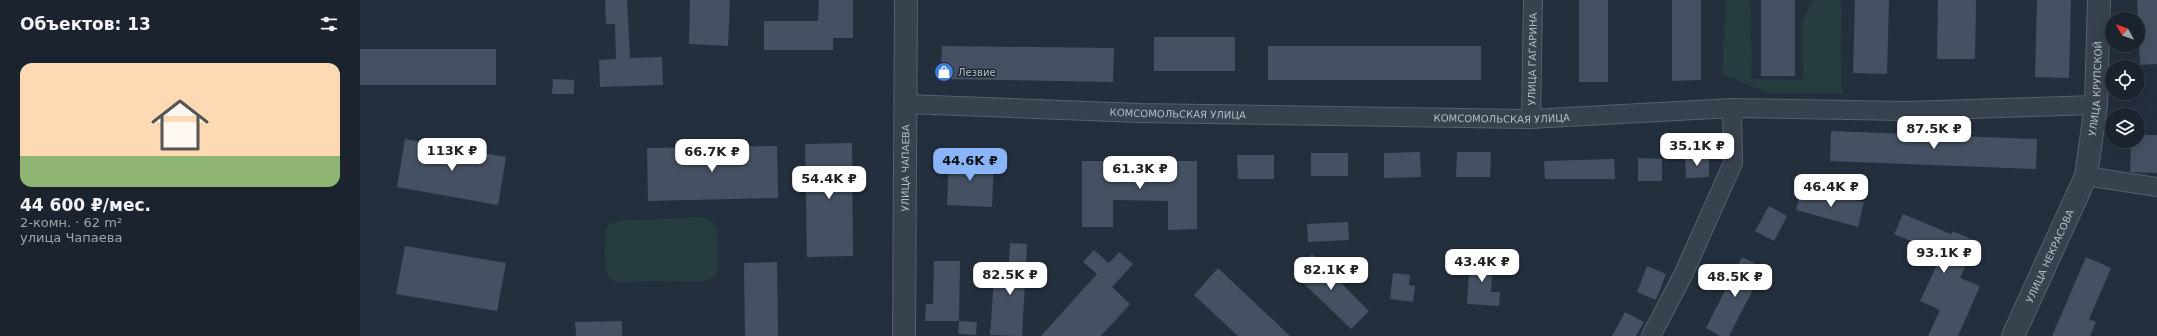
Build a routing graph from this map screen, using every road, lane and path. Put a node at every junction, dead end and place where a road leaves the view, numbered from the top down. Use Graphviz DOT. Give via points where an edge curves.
graph roads {
  1 [pos="906,0"];
  2 [pos="1533,0"];
  3 [pos="2099,0"];
  4 [pos="906,104"];
  5 [pos="2096,105"];
  6 [pos="1732,108"];
  7 [pos="1531,119"];
  8 [pos="2086,176"];
  9 [pos="2157,187"];
  10 [pos="904,336"];
  11 [pos="1651,336"];
  12 [pos="2013,336"];
  1 -- 4 [label="street, УЛИЦА ЧАПАЕВА"];
  2 -- 7 [label="street, УЛИЦА ГАГАРИНА"];
  3 -- 5 [label="street, УЛИЦА КРУПСКОЙ"];
  4 -- 7 [label="street, КОМСОМОЛЬСКАЯ УЛИЦА" via="1140,113"];
  4 -- 10 [label="street, УЛИЦА ЧАПАЕВА"];
  5 -- 6 [label="street, КОМСОМОЛЬСКАЯ УЛИЦА" via="1905,111"];
  5 -- 8 [label="street, УЛИЦА КРУПСКОЙ"];
  6 -- 7 [label="street, КОМСОМОЛЬСКАЯ УЛИЦА"];
  6 -- 11 [label="street" via="1734,163 1683,275"];
  8 -- 9 [label="street"];
  8 -- 12 [label="street, УЛИЦА НЕКРАСОВА"];
}
